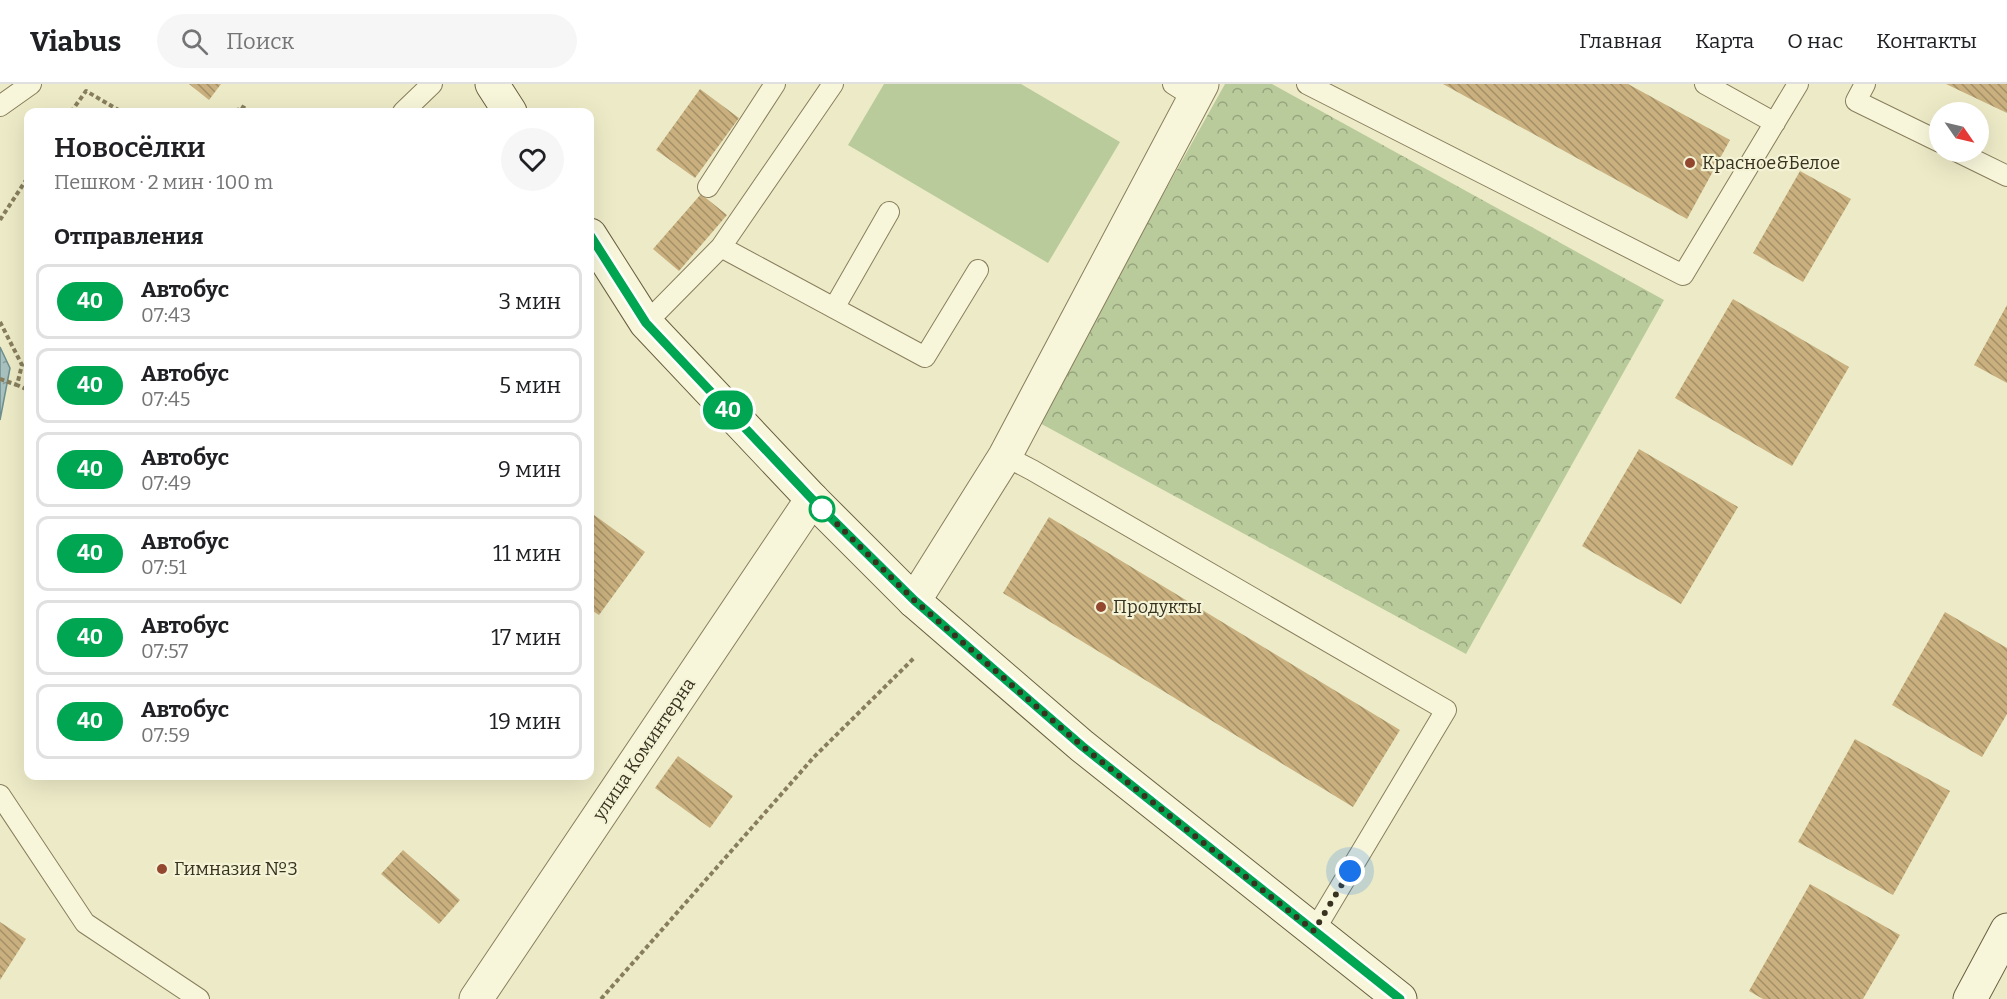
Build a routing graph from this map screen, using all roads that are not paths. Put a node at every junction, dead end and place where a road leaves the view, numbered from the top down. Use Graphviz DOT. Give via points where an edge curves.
graph roads {
  1 [pos="31,84"];
  2 [pos="432,84"];
  3 [pos="492,84"];
  4 [pos="775,84"];
  5 [pos="833,84"];
  6 [pos="1307,84"];
  7 [pos="1705,84"];
  8 [pos="1798,84"];
  9 [pos="1865,84"];
  10 [pos="1190,89"];
  11 [pos="0,106"];
  12 [pos="407,108"];
  13 [pos="507,108"];
  14 [pos="1775,123"];
  15 [pos="1929,137"];
  16 [pos="1978,162"];
  17 [pos="2007,176"];
  18 [pos="708,187"];
  19 [pos="889,212"];
  20 [pos="594,241"];
  21 [pos="721,247"];
  22 [pos="978,270"];
  23 [pos="834,308"];
  24 [pos="646,323"];
  25 [pos="1005,456"];
  26 [pos="812,499"];
  27 [pos="914,600"];
  28 [pos="0,795"];
  29 [pos="2007,930"];
  30 [pos="1314,931"];
  31 [pos="199,999"];
  32 [pos="476,999"];
  33 [pos="1400,999"];
  34 [pos="1970,999"];
  1 -- 11 [label="lane"];
  2 -- 12 [label="lane"];
  3 -- 13 [label="main road"];
  4 -- 18 [label="lane"];
  5 -- 21 [label="lane"];
  6 -- 14 [label="lane" via="1683,275"];
  7 -- 14 [label="lane"];
  8 -- 14 [label="lane"];
  9 -- 15 [label="lane" via="1856,101"];
  10 -- 25 [label="main road"];
  16 -- 17 [label="lane"];
  19 -- 23 [label="lane"];
  20 -- 24 [label="main road"];
  21 -- 23 [label="lane"];
  21 -- 24 [label="lane"];
  22 -- 23 [label="lane" via="925,357"];
  24 -- 26 [label="main road"];
  25 -- 27 [label="main road"];
  25 -- 30 [label="lane" via="1446,710"];
  26 -- 27 [label="main road"];
  26 -- 32 [label="main road, улица Коминтерна"];
  27 -- 30 [label="main road" via="1082,746"];
  28 -- 31 [label="lane" via="85,923"];
  29 -- 34 [label="main road"];
  30 -- 33 [label="main road"];
}
